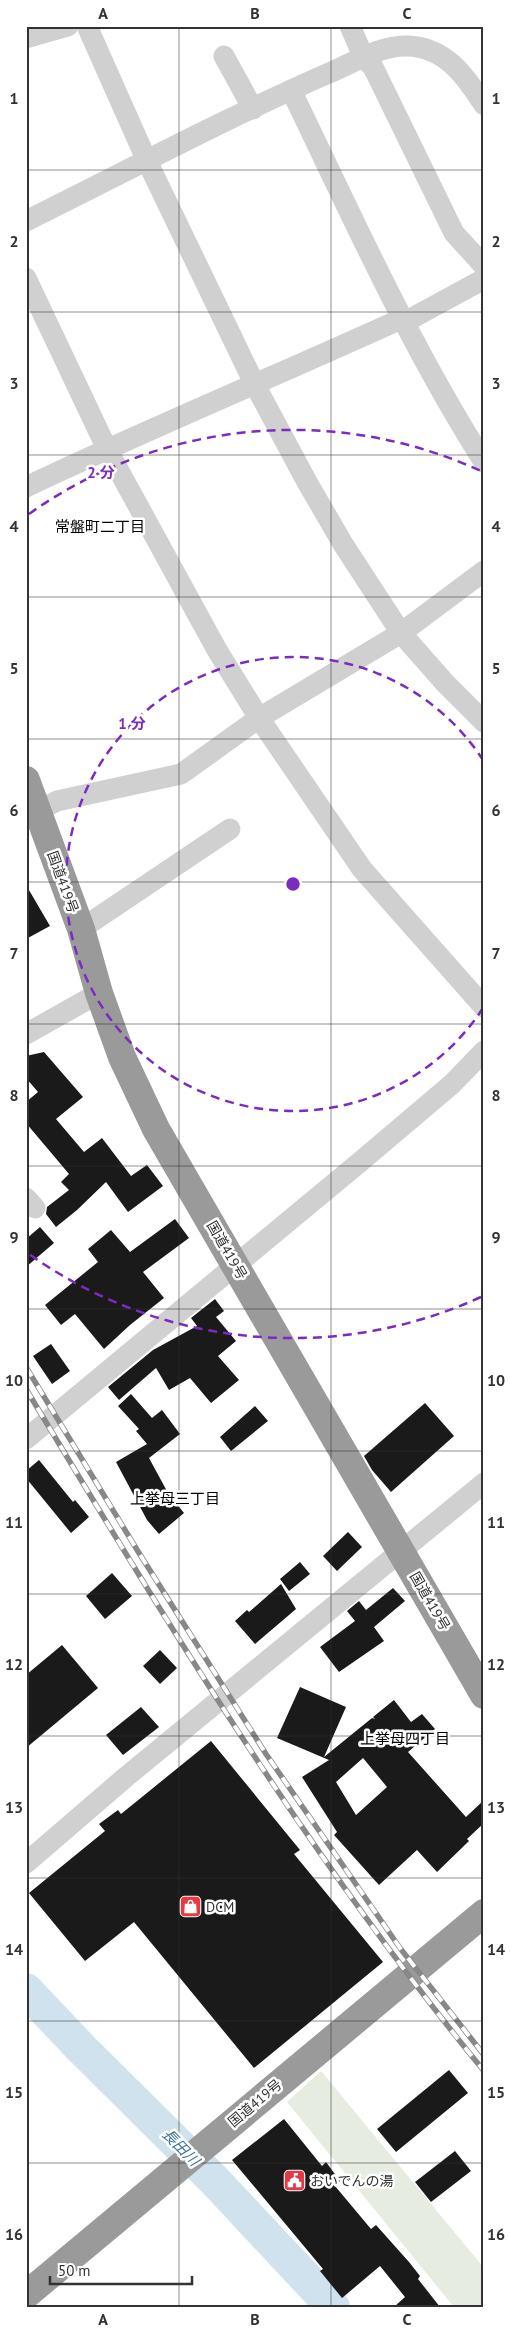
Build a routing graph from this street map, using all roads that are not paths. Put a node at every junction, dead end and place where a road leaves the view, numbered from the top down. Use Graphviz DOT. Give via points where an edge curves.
graph roads {
  1 [pos="68,26"];
  2 [pos="87,26"];
  3 [pos="350,26"];
  4 [pos="26,38"];
  5 [pos="224,56"];
  6 [pos="364,58"];
  7 [pos="292,90"];
  8 [pos="484,105"];
  9 [pos="253,109"];
  10 [pos="147,161"];
  11 [pos="26,221"];
  12 [pos="484,266"];
  13 [pos="26,278"];
  14 [pos="484,279"];
  15 [pos="402,321"];
  16 [pos="255,385"];
  17 [pos="106,449"];
  18 [pos="484,462"];
  19 [pos="26,487"];
  20 [pos="484,571"];
  21 [pos="401,633"];
  22 [pos="259,718"];
  23 [pos="484,722"];
  24 [pos="26,780"];
  25 [pos="32,813"];
  26 [pos="230,828"];
  27 [pos="81,930"];
  28 [pos="99,993"];
  29 [pos="484,1007"];
  30 [pos="26,1034"];
  31 [pos="484,1051"];
  32 [pos="236,1266"];
  33 [pos="26,1440"];
  34 [pos="484,1483"];
  35 [pos="401,1550"];
  36 [pos="484,1696"];
  37 [pos="26,1863"];
  38 [pos="484,1913"];
  39 [pos="26,2295"];
  1 -- 4 [label="street"];
  2 -- 10 [label="street"];
  3 -- 6 [label="street"];
  5 -- 9 [label="street"];
  6 -- 7 [label="street"];
  6 -- 8 [label="street" via="388,47 425,48 453,64 466,77"];
  6 -- 12 [label="street" via="373,67 454,233"];
  7 -- 9 [label="street"];
  7 -- 15 [label="street"];
  9 -- 10 [label="street"];
  10 -- 11 [label="street"];
  10 -- 16 [label="street"];
  13 -- 17 [label="street"];
  14 -- 15 [label="street"];
  15 -- 16 [label="street"];
  15 -- 18 [label="street"];
  16 -- 17 [label="street"];
  16 -- 21 [label="street" via="343,544"];
  17 -- 19 [label="street"];
  17 -- 22 [label="street" via="217,650"];
  20 -- 21 [label="street"];
  21 -- 22 [label="street"];
  21 -- 23 [label="street" via="444,684"];
  22 -- 25 [label="street" via="181,774 57,800"];
  22 -- 29 [label="street" via="362,868"];
  24 -- 25 [label="highway, 国道419号"];
  25 -- 27 [label="highway, 国道419号"];
  26 -- 27 [label="street"];
  27 -- 28 [label="highway, 国道419号"];
  28 -- 30 [label="street"];
  28 -- 32 [label="highway, 国道419号" via="122,1056 156,1129"];
  31 -- 32 [label="street" via="452,1084"];
  32 -- 33 [label="street"];
  32 -- 35 [label="highway, 国道419号"];
  34 -- 35 [label="street"];
  35 -- 36 [label="highway, 国道419号"];
  35 -- 37 [label="street"];
  38 -- 39 [label="highway, 国道419号"];
}
